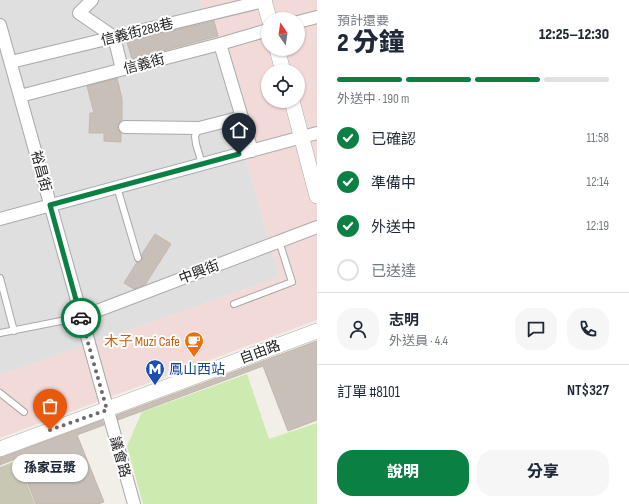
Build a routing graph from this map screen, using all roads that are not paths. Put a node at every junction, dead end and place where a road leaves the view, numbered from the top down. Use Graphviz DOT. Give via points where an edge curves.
graph roads {
  1 [pos="92,0"];
  2 [pos="264,0"];
  3 [pos="267,12"];
  4 [pos="317,17"];
  5 [pos="305,20"];
  6 [pos="0,25"];
  7 [pos="261,32"];
  8 [pos="114,37"];
  9 [pos="220,44"];
  10 [pos="11,62"];
  11 [pos="122,69"];
  12 [pos="20,96"];
  13 [pos="294,108"];
  14 [pos="242,117"];
  15 [pos="125,127"];
  16 [pos="199,128"];
  17 [pos="317,133"];
  18 [pos="302,137"];
  19 [pos="252,151"];
  20 [pos="202,164"];
  21 [pos="117,187"];
  22 [pos="317,196"];
  23 [pos="50,205"];
  24 [pos="0,219"];
  25 [pos="317,227"];
  26 [pos="279,241"];
  27 [pos="138,258"];
  28 [pos="0,278"];
  29 [pos="234,304"];
  30 [pos="81,317"];
  31 [pos="14,330"];
  32 [pos="317,331"];
  33 [pos="0,333"];
  34 [pos="0,393"];
  35 [pos="107,410"];
  36 [pos="24,412"];
  37 [pos="0,449"];
  38 [pos="134,504"];
  1 -- 8 [label="street" via="79,13"];
  2 -- 3 [label="street"];
  2 -- 8 [label="street, 信義街288巷"];
  4 -- 5 [label="street"];
  6 -- 10 [label="street, 裕昌街"];
  7 -- 9 [label="street, 信義街"];
  8 -- 10 [label="street, 信義街288巷"];
  8 -- 11 [label="street"];
  9 -- 11 [label="street, 信義街"];
  9 -- 14 [label="street"];
  10 -- 12 [label="street, 裕昌街"];
  11 -- 12 [label="street, 信義街"];
  12 -- 23 [label="street, 裕昌街"];
  13 -- 18 [label="street"];
  14 -- 16 [label="street"];
  14 -- 19 [label="street"];
  15 -- 16 [label="street"];
  16 -- 20 [label="lane" via="195,136"];
  17 -- 18 [label="street"];
  18 -- 19 [label="street"];
  18 -- 22 [label="street"];
  19 -- 20 [label="street"];
  20 -- 21 [label="street"];
  21 -- 23 [label="street"];
  21 -- 27 [label="lane"];
  23 -- 24 [label="street"];
  23 -- 30 [label="street, 裕昌街"];
  25 -- 26 [label="street, 中興街"];
  26 -- 29 [label="lane" via="292,282"];
  26 -- 30 [label="street, 中興街"];
  28 -- 31 [label="lane"];
  30 -- 31 [label="lane"];
  30 -- 35 [label="street, 裕昌街"];
  31 -- 33 [label="lane"];
  32 -- 35 [label="street, 自由路"];
  34 -- 36 [label="lane"];
  35 -- 37 [label="street, 自由路"];
  35 -- 38 [label="street, 議會路"];
}
